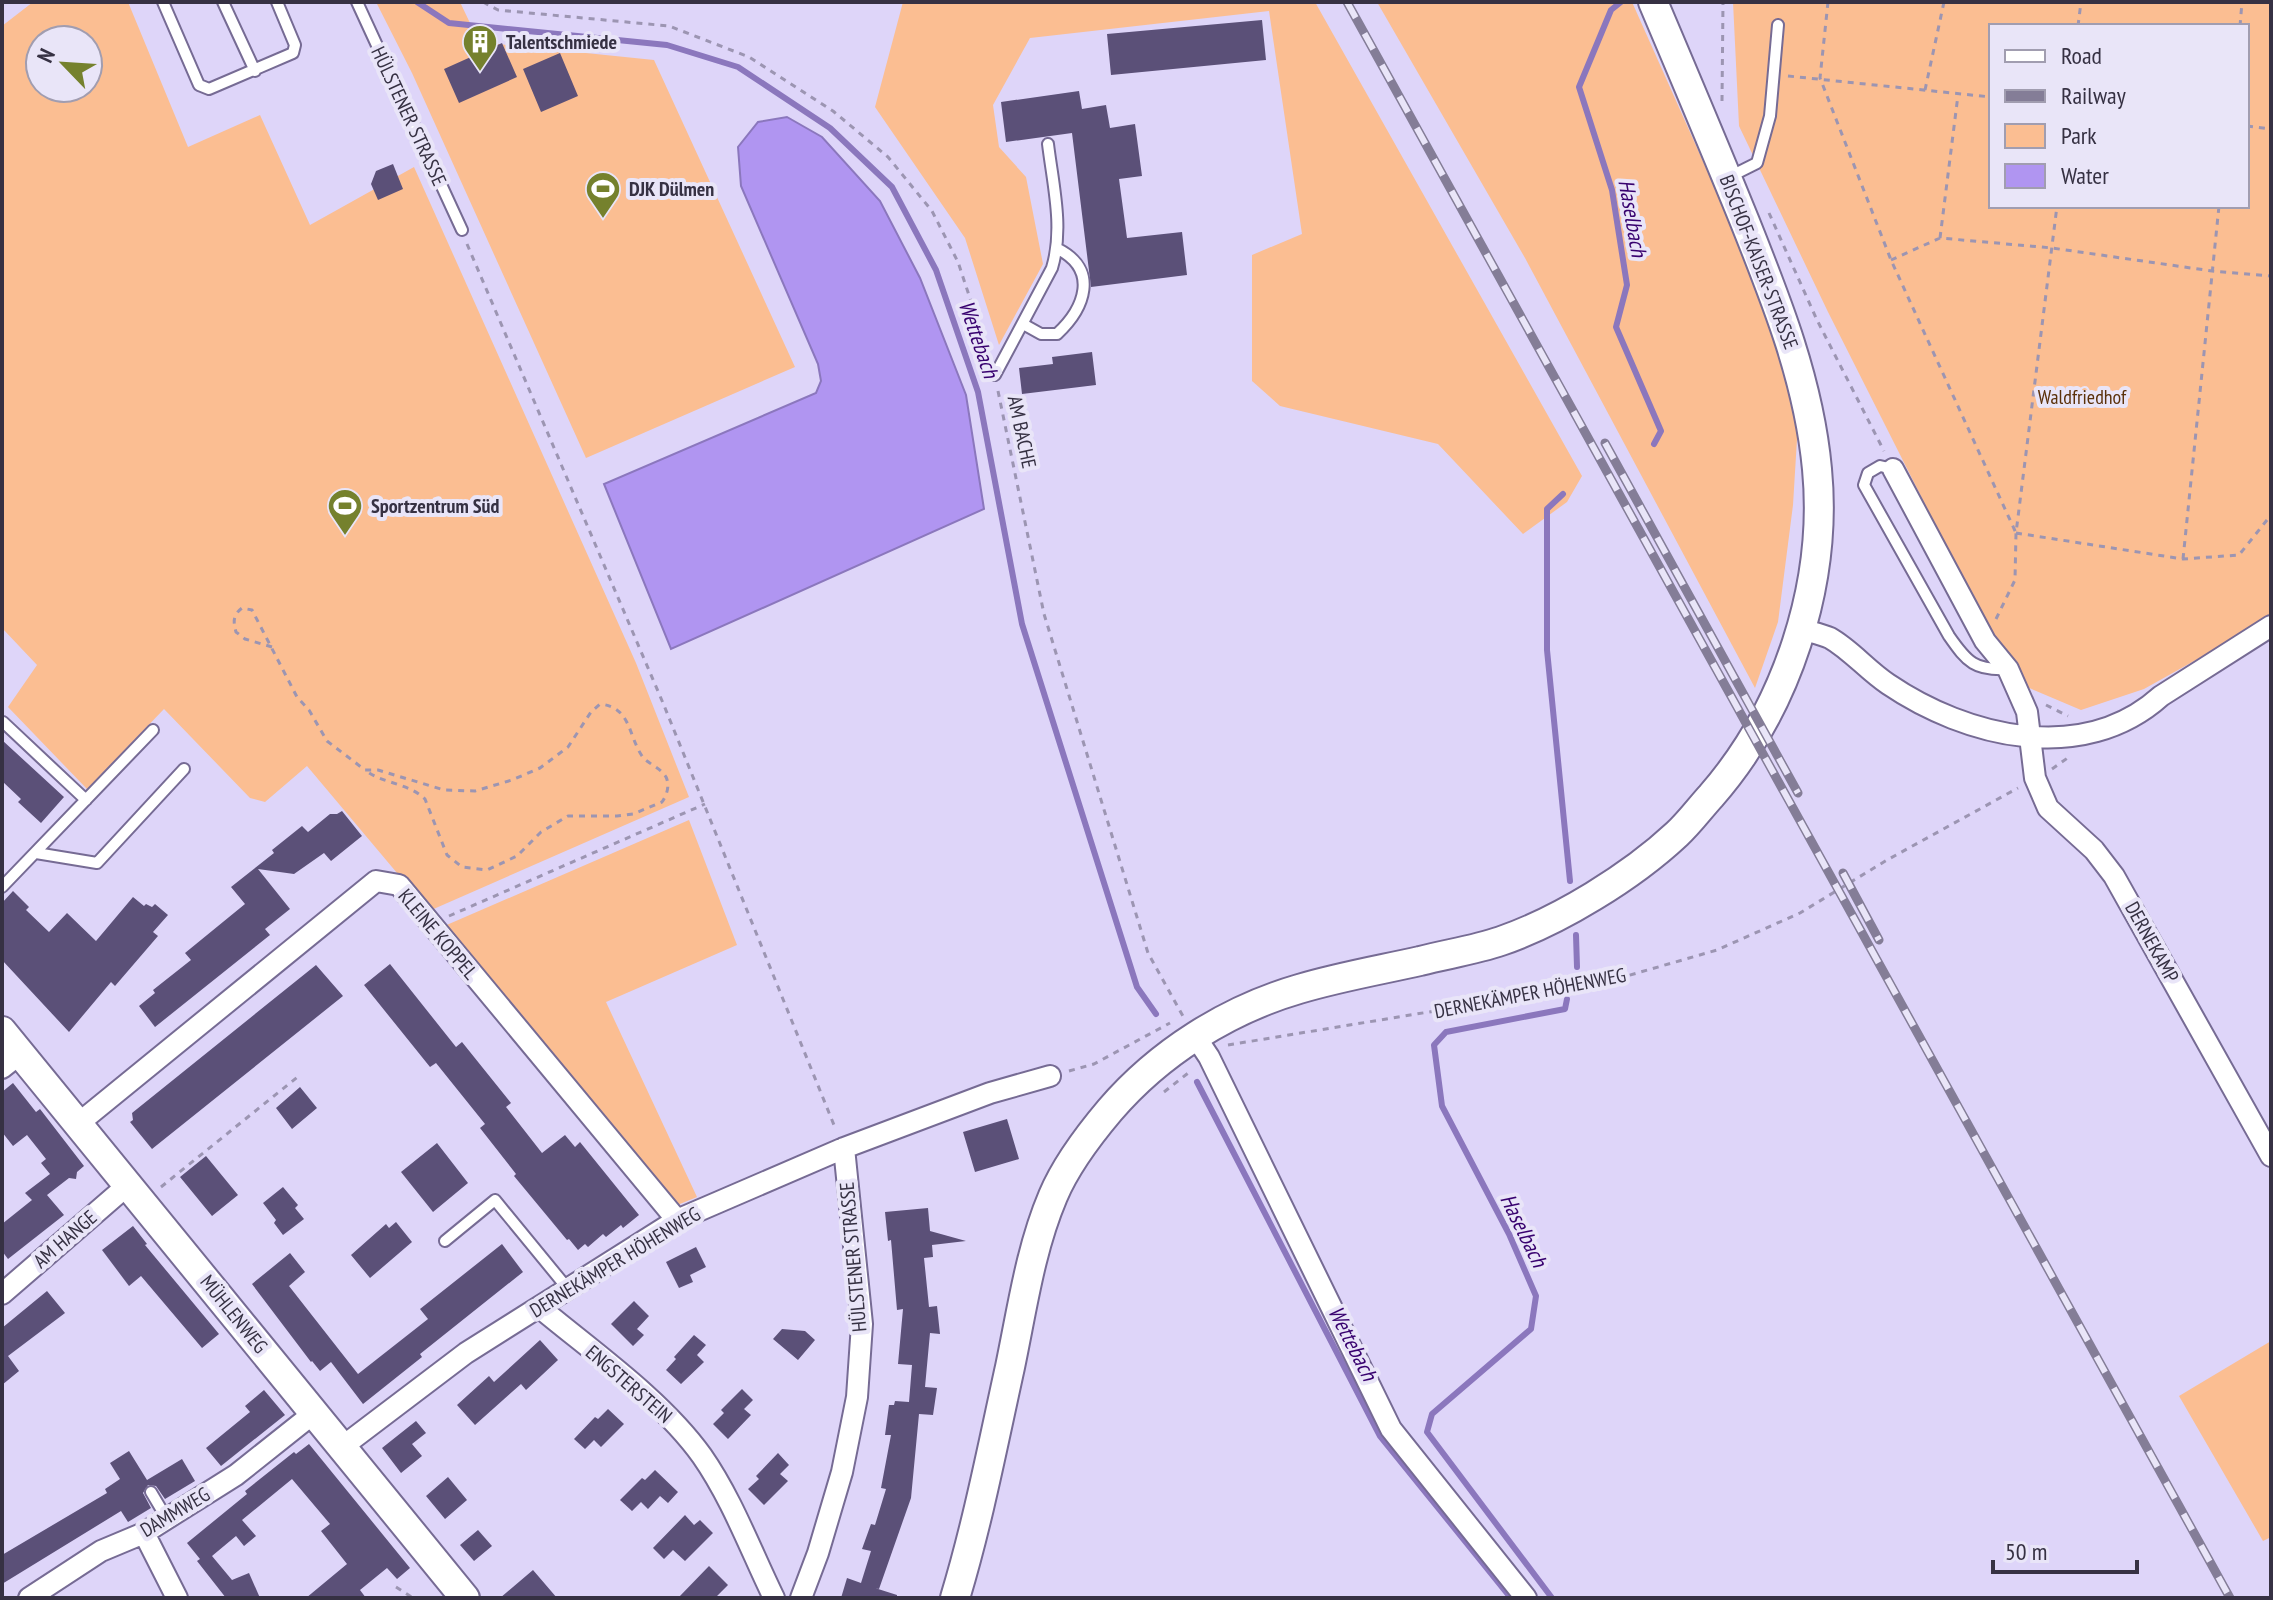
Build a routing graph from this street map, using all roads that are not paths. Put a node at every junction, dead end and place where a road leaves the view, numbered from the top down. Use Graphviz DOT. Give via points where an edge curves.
graph roads {
  1 [pos="163,2"];
  2 [pos="223,2"];
  3 [pos="277,2"];
  4 [pos="357,2"];
  5 [pos="1653,2"];
  6 [pos="1778,25"];
  7 [pos="255,71"];
  8 [pos="1048,144"];
  9 [pos="1727,178"];
  10 [pos="462,230"];
  11 [pos="1058,249"];
  12 [pos="1023,324"];
  13 [pos="995,375"];
  14 [pos="1893,469"];
  15 [pos="2271,626"];
  16 [pos="1801,629"];
  17 [pos="2008,669"];
  18 [pos="3,722"];
  19 [pos="153,730"];
  20 [pos="2029,738"];
  21 [pos="184,769"];
  22 [pos="86,800"];
  23 [pos="36,853"];
  24 [pos="2,887"];
  25 [pos="2,1031"];
  26 [pos="1196,1036"];
  27 [pos="12,1061"];
  28 [pos="1050,1076"];
  29 [pos="79,1123"];
  30 [pos="844,1148"];
  31 [pos="2271,1156"];
  32 [pos="136,1193"];
  33 [pos="677,1220"];
  34 [pos="445,1241"];
  35 [pos="568,1289"];
  36 [pos="2,1294"];
  37 [pos="539,1307"];
  38 [pos="314,1413"];
  39 [pos="342,1447"];
  40 [pos="151,1492"];
  41 [pos="167,1519"];
  42 [pos="144,1533"];
  43 [pos="29,1598"];
  44 [pos="177,1598"];
  45 [pos="465,1598"];
  46 [pos="774,1598"];
  47 [pos="801,1598"];
  48 [pos="955,1598"];
  49 [pos="1526,1598"];
  1 -- 7 [label="lane" via="199,85 215,89"];
  2 -- 7 [label="lane"];
  3 -- 7 [label="lane" via="295,45 293,53"];
  4 -- 10 [label="lane, HÜLSTENER STRASSE"];
  5 -- 9 [label="street, BISCHOF-KAISER-STRASSE"];
  6 -- 9 [label="lane" via="1770,116 1757,163"];
  8 -- 11 [label="lane"];
  9 -- 16 [label="street, BISCHOF-KAISER-STRASSE" via="1783,316 1817,470 1817,527"];
  11 -- 12 [label="lane"];
  11 -- 12 [label="lane" via="1075,261 1082,276 1079,307 1057,334 1041,334"];
  12 -- 13 [label="lane"];
  14 -- 17 [label="street" via="1985,641"];
  14 -- 17 [label="lane" via="1880,466 1868,473 1864,485 1949,636 1964,658 1980,667"];
  15 -- 20 [label="street" via="2145,710 2070,736"];
  16 -- 20 [label="street" via="1828,637 1887,683 1962,724"];
  16 -- 26 [label="street, BISCHOF-KAISER-STRASSE" via="1790,664 1742,756 1677,834 1618,879 1560,916 1499,942 1297,989"];
  17 -- 20 [label="street" via="2027,712"];
  18 -- 22 [label="lane"];
  19 -- 22 [label="lane"];
  20 -- 31 [label="street, DERNEKAMP" via="2035,778 2048,808 2114,876"];
  21 -- 23 [label="lane" via="97,863"];
  22 -- 23 [label="lane"];
  23 -- 24 [label="lane"];
  25 -- 27 [label="street, MÜHLENWEG"];
  26 -- 48 [label="street, BISCHOF-KAISER-STRASSE" via="1113,1106 1054,1192 1036,1243 972,1542"];
  26 -- 49 [label="street" via="1391,1429"];
  27 -- 29 [label="street, MÜHLENWEG"];
  28 -- 30 [label="street, DERNEKÄMPER HÖHENWEG"];
  29 -- 32 [label="street, MÜHLENWEG"];
  29 -- 33 [label="street, KLEINE KOPPEL" via="376,881 399,885"];
  30 -- 33 [label="street, DERNEKÄMPER HÖHENWEG"];
  30 -- 47 [label="street, HÜLSTENER STRASSE" via="862,1324 857,1397 842,1472"];
  32 -- 36 [label="street, AM HANGE"];
  32 -- 38 [label="street, MÜHLENWEG"];
  33 -- 35 [label="street, DERNEKÄMPER HÖHENWEG"];
  34 -- 35 [label="lane" via="495,1200"];
  35 -- 37 [label="street, DERNEKÄMPER HÖHENWEG"];
  37 -- 39 [label="street, DERNEKÄMPER HÖHENWEG" via="466,1353"];
  37 -- 46 [label="street, ENGSTERSTEIN" via="670,1418 703,1457"];
  38 -- 39 [label="street, MÜHLENWEG"];
  38 -- 41 [label="street, DAMMWEG" via="236,1475"];
  39 -- 45 [label="street, MÜHLENWEG"];
  40 -- 41 [label="lane"];
  41 -- 42 [label="street, DAMMWEG"];
  42 -- 43 [label="street, DAMMWEG" via="101,1551"];
  42 -- 44 [label="street"];
}
